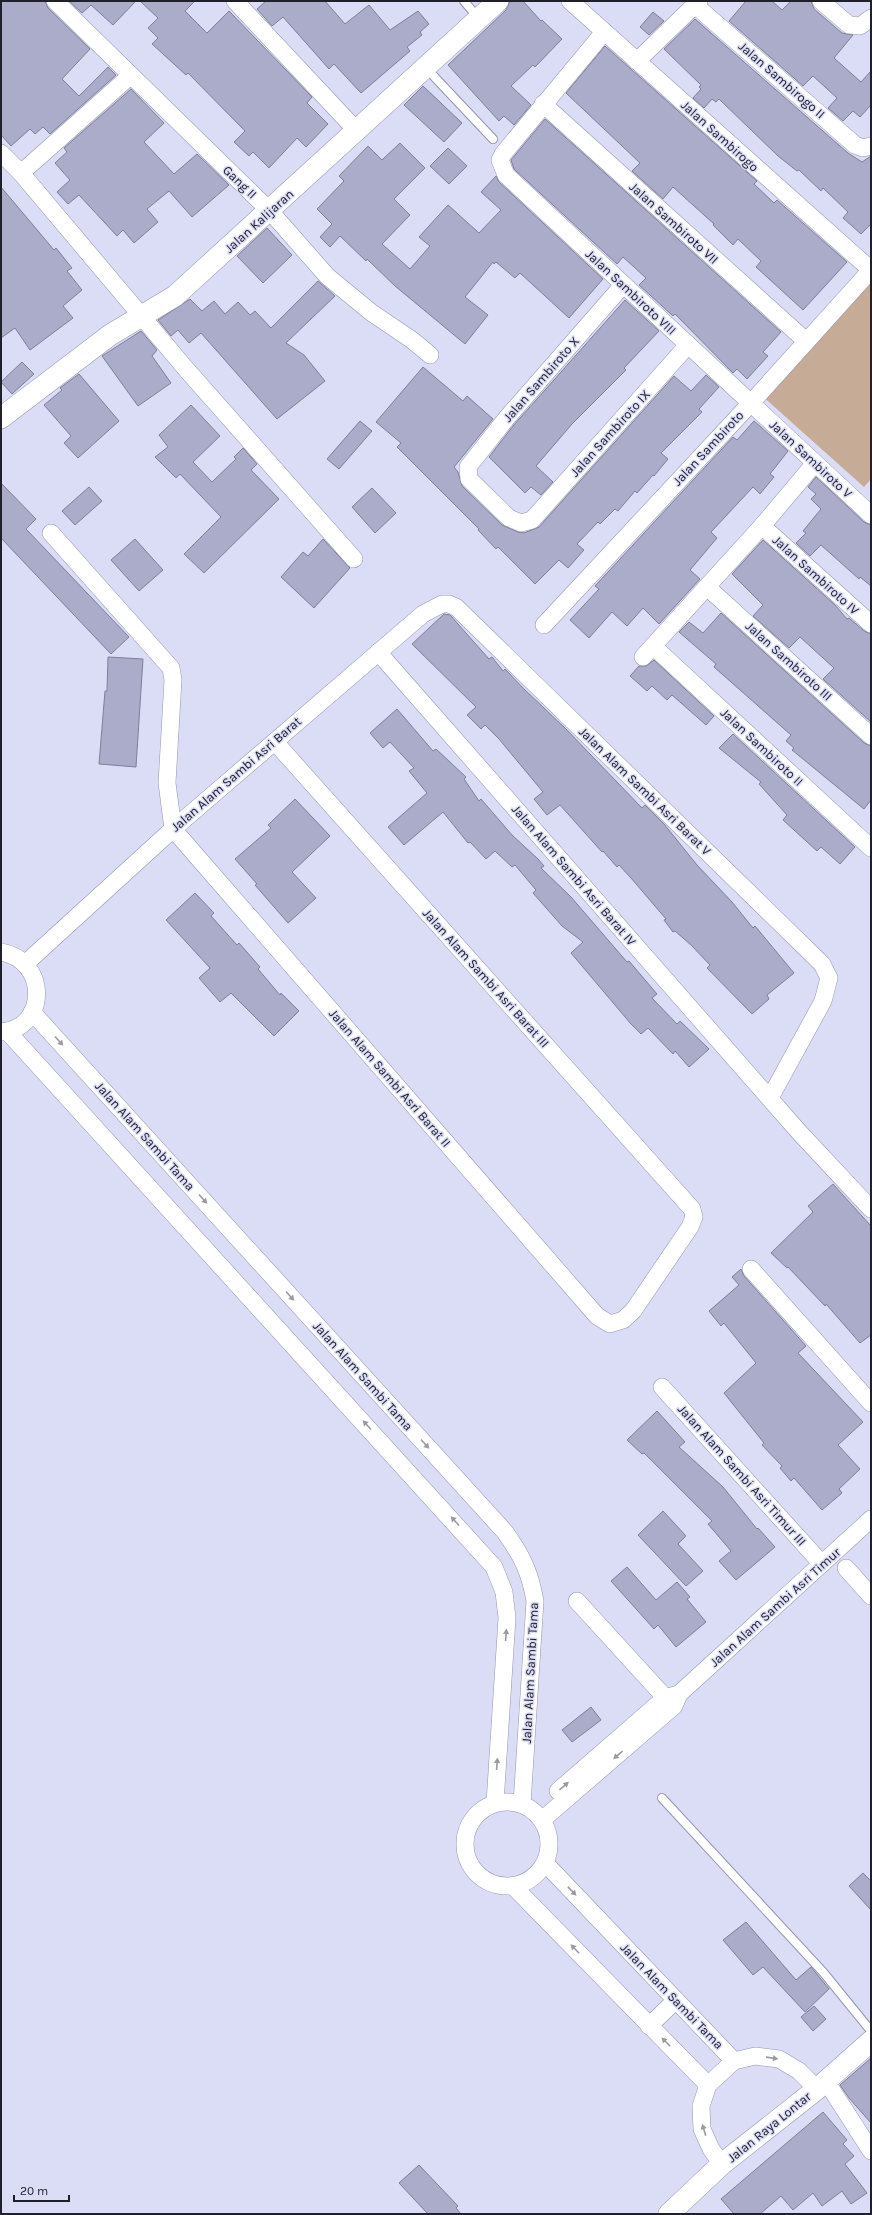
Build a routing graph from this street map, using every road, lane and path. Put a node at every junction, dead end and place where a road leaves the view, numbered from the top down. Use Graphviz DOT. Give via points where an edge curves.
graph roads {
  1 [pos="55,1"];
  2 [pos="235,1"];
  3 [pos="464,1"];
  4 [pos="498,1"];
  5 [pos="570,1"];
  6 [pos="821,1"];
  7 [pos="697,3"];
  8 [pos="871,18"];
  9 [pos="479,19"];
  10 [pos="604,32"];
  11 [pos="637,61"];
  12 [pos="426,68"];
  13 [pos="130,76"];
  14 [pos="543,104"];
  15 [pos="357,131"];
  16 [pos="493,139"];
  17 [pos="871,146"];
  18 [pos="1,153"];
  19 [pos="21,173"];
  20 [pos="270,211"];
  21 [pos="871,270"];
  22 [pos="623,284"];
  23 [pos="141,317"];
  24 [pos="806,341"];
  25 [pos="688,345"];
  26 [pos="430,355"];
  27 [pos="750,403"];
  28 [pos="2,414"];
  29 [pos="815,463"];
  30 [pos="870,512"];
  31 [pos="532,520"];
  32 [pos="762,526"];
  33 [pos="51,533"];
  34 [pos="354,559"];
  35 [pos="707,586"];
  36 [pos="456,607"];
  37 [pos="871,624"];
  38 [pos="544,625"];
  39 [pos="378,652"];
  40 [pos="871,736"];
  41 [pos="275,742"];
  42 [pos="173,829"];
  43 [pos="871,848"];
  44 [pos="1,952"];
  45 [pos="26,963"];
  46 [pos="32,1012"];
  47 [pos="4,1032"];
  48 [pos="773,1102"];
  49 [pos="871,1209"];
  50 [pos="752,1269"];
  51 [pos="610,1324"];
  52 [pos="662,1387"];
  53 [pos="871,1403"];
  54 [pos="871,1519"];
  55 [pos="822,1564"];
  56 [pos="846,1568"];
  57 [pos="871,1596"];
  58 [pos="578,1601"];
  59 [pos="673,1699"];
  60 [pos="662,1798"];
  61 [pos="495,1803"];
  62 [pos="533,1812"];
  63 [pos="545,1863"];
  64 [pos="513,1886"];
  65 [pos="676,2000"];
  66 [pos="649,2026"];
  67 [pos="871,2031"];
  68 [pos="871,2040"];
  69 [pos="734,2061"];
  70 [pos="708,2085"];
  71 [pos="821,2085"];
  72 [pos="871,2151"];
  73 [pos="722,2164"];
  74 [pos="669,2214"];
  1 -- 13 [label="street, Gang II"];
  2 -- 15 [label="street"];
  3 -- 9 [label="lane"];
  4 -- 9 [label="street, Jalan Kalijaran"];
  5 -- 10 [label="street, Jalan Sambirogo"];
  6 -- 8 [label="street" via="849,25 860,26"];
  7 -- 11 [label="street"];
  7 -- 17 [label="street, Jalan Sambirogo II" via="855,145 863,148"];
  9 -- 12 [label="street, Jalan Kalijaran"];
  10 -- 11 [label="street, Jalan Sambirogo"];
  10 -- 14 [label="street"];
  11 -- 21 [label="street, Jalan Sambirogo"];
  12 -- 15 [label="street, Jalan Kalijaran"];
  12 -- 16 [label="lane"];
  13 -- 19 [label="street"];
  13 -- 20 [label="street, Gang II"];
  14 -- 22 [label="street, Jalan Sambiroto VIII" via="500,160 506,175"];
  14 -- 24 [label="street, Jalan Sambiroto VII"];
  15 -- 20 [label="street, Jalan Kalijaran"];
  18 -- 19 [label="street"];
  19 -- 23 [label="street"];
  20 -- 23 [label="street, Jalan Kalijaran" via="175,296"];
  20 -- 26 [label="street, Gang II" via="326,276"];
  21 -- 24 [label="street, Jalan Sambiroto"];
  22 -- 25 [label="street, Jalan Sambiroto VIII"];
  22 -- 31 [label="street, Jalan Sambiroto X" via="474,456 468,467 469,479 509,518 521,523"];
  23 -- 28 [label="street, Jalan Kalijaran" via="86,352"];
  23 -- 34 [label="street"];
  24 -- 27 [label="street, Jalan Sambiroto"];
  25 -- 27 [label="street, Jalan Sambiroto VIII"];
  25 -- 31 [label="street, Jalan Sambiroto IX"];
  27 -- 29 [label="street, Jalan Sambiroto V"];
  27 -- 38 [label="street, Jalan Sambiroto"];
  29 -- 30 [label="street, Jalan Sambiroto V"];
  29 -- 32 [label="street, Jalan Sambiroto II"];
  32 -- 35 [label="street, Jalan Sambiroto II"];
  32 -- 37 [label="street, Jalan Sambiroto IV"];
  33 -- 42 [label="street" via="171,668 173,680 167,783"];
  35 -- 40 [label="street, Jalan Sambiroto III"];
  35 -- 43 [label="street, Jalan Sambiroto II" via="648,652"];
  36 -- 39 [label="street, Jalan Alam Sambi Asri Barat" via="442,604 423,614"];
  36 -- 48 [label="street, Jalan Alam Sambi Asri Barat V" via="822,964 829,978 823,1001"];
  39 -- 41 [label="street, Jalan Alam Sambi Asri Barat"];
  39 -- 48 [label="street, Jalan Alam Sambi Asri Barat IV"];
  41 -- 42 [label="street, Jalan Alam Sambi Asri Barat"];
  41 -- 51 [label="street, Jalan Alam Sambi Asri Barat III" via="692,1209 694,1217 690,1227 633,1311 622,1320"];
  42 -- 45 [label="street, Jalan Alam Sambi Asri Barat"];
  42 -- 51 [label="street, Jalan Alam Sambi Asri Barat II" via="596,1316"];
  44 -- 45 [label="street" via="15,955"];
  45 -- 46 [label="street" via="35,978 38,996"];
  46 -- 47 [label="street" via="26,1021"];
  46 -- 62 [label="street, Jalan Alam Sambi Tama, one-way" via="505,1532 521,1554 531,1576 535,1601"];
  61 -- 47 [label="street, Jalan Alam Sambi Tama, one-way" via="507,1618 504,1592 494,1566"];
  48 -- 49 [label="street, Jalan Alam Sambi Asri Barat IV"];
  50 -- 53 [label="street"];
  52 -- 55 [label="street, Jalan Alam Sambi Asri Timur III"];
  54 -- 55 [label="street, Jalan Alam Sambi Asri Timur"];
  55 -- 59 [label="street, Jalan Alam Sambi Asri Timur"];
  56 -- 57 [label="street"];
  58 -- 59 [label="street"];
  59 -- 62 [label="street, Jalan Alam Sambi Asri Timur"];
  60 -- 67 [label="lane" via="823,1972"];
  61 -- 62 [label="street" via="508,1801"];
  61 -- 64 [label="street" via="482,1809 472,1819 466,1832 466,1853 475,1872 486,1881 499,1886"];
  62 -- 63 [label="street" via="548,1834 550,1849"];
  63 -- 64 [label="street" via="537,1874 526,1882"];
  63 -- 65 [label="street, Jalan Alam Sambi Tama, one-way"];
  66 -- 64 [label="street, one-way"];
  65 -- 66 [label="street"];
  65 -- 69 [label="street, Jalan Alam Sambi Tama"];
  70 -- 66 [label="street, one-way"];
  68 -- 71 [label="street, Jalan Raya Lontar"];
  69 -- 70 [label="street"];
  69 -- 71 [label="street, one-way" via="755,2056 779,2059"];
  73 -- 70 [label="street, one-way" via="711,2149 702,2129 701,2106"];
  71 -- 72 [label="street"];
  71 -- 73 [label="street, Jalan Raya Lontar"];
  73 -- 74 [label="street, Jalan Raya Lontar"];
}
